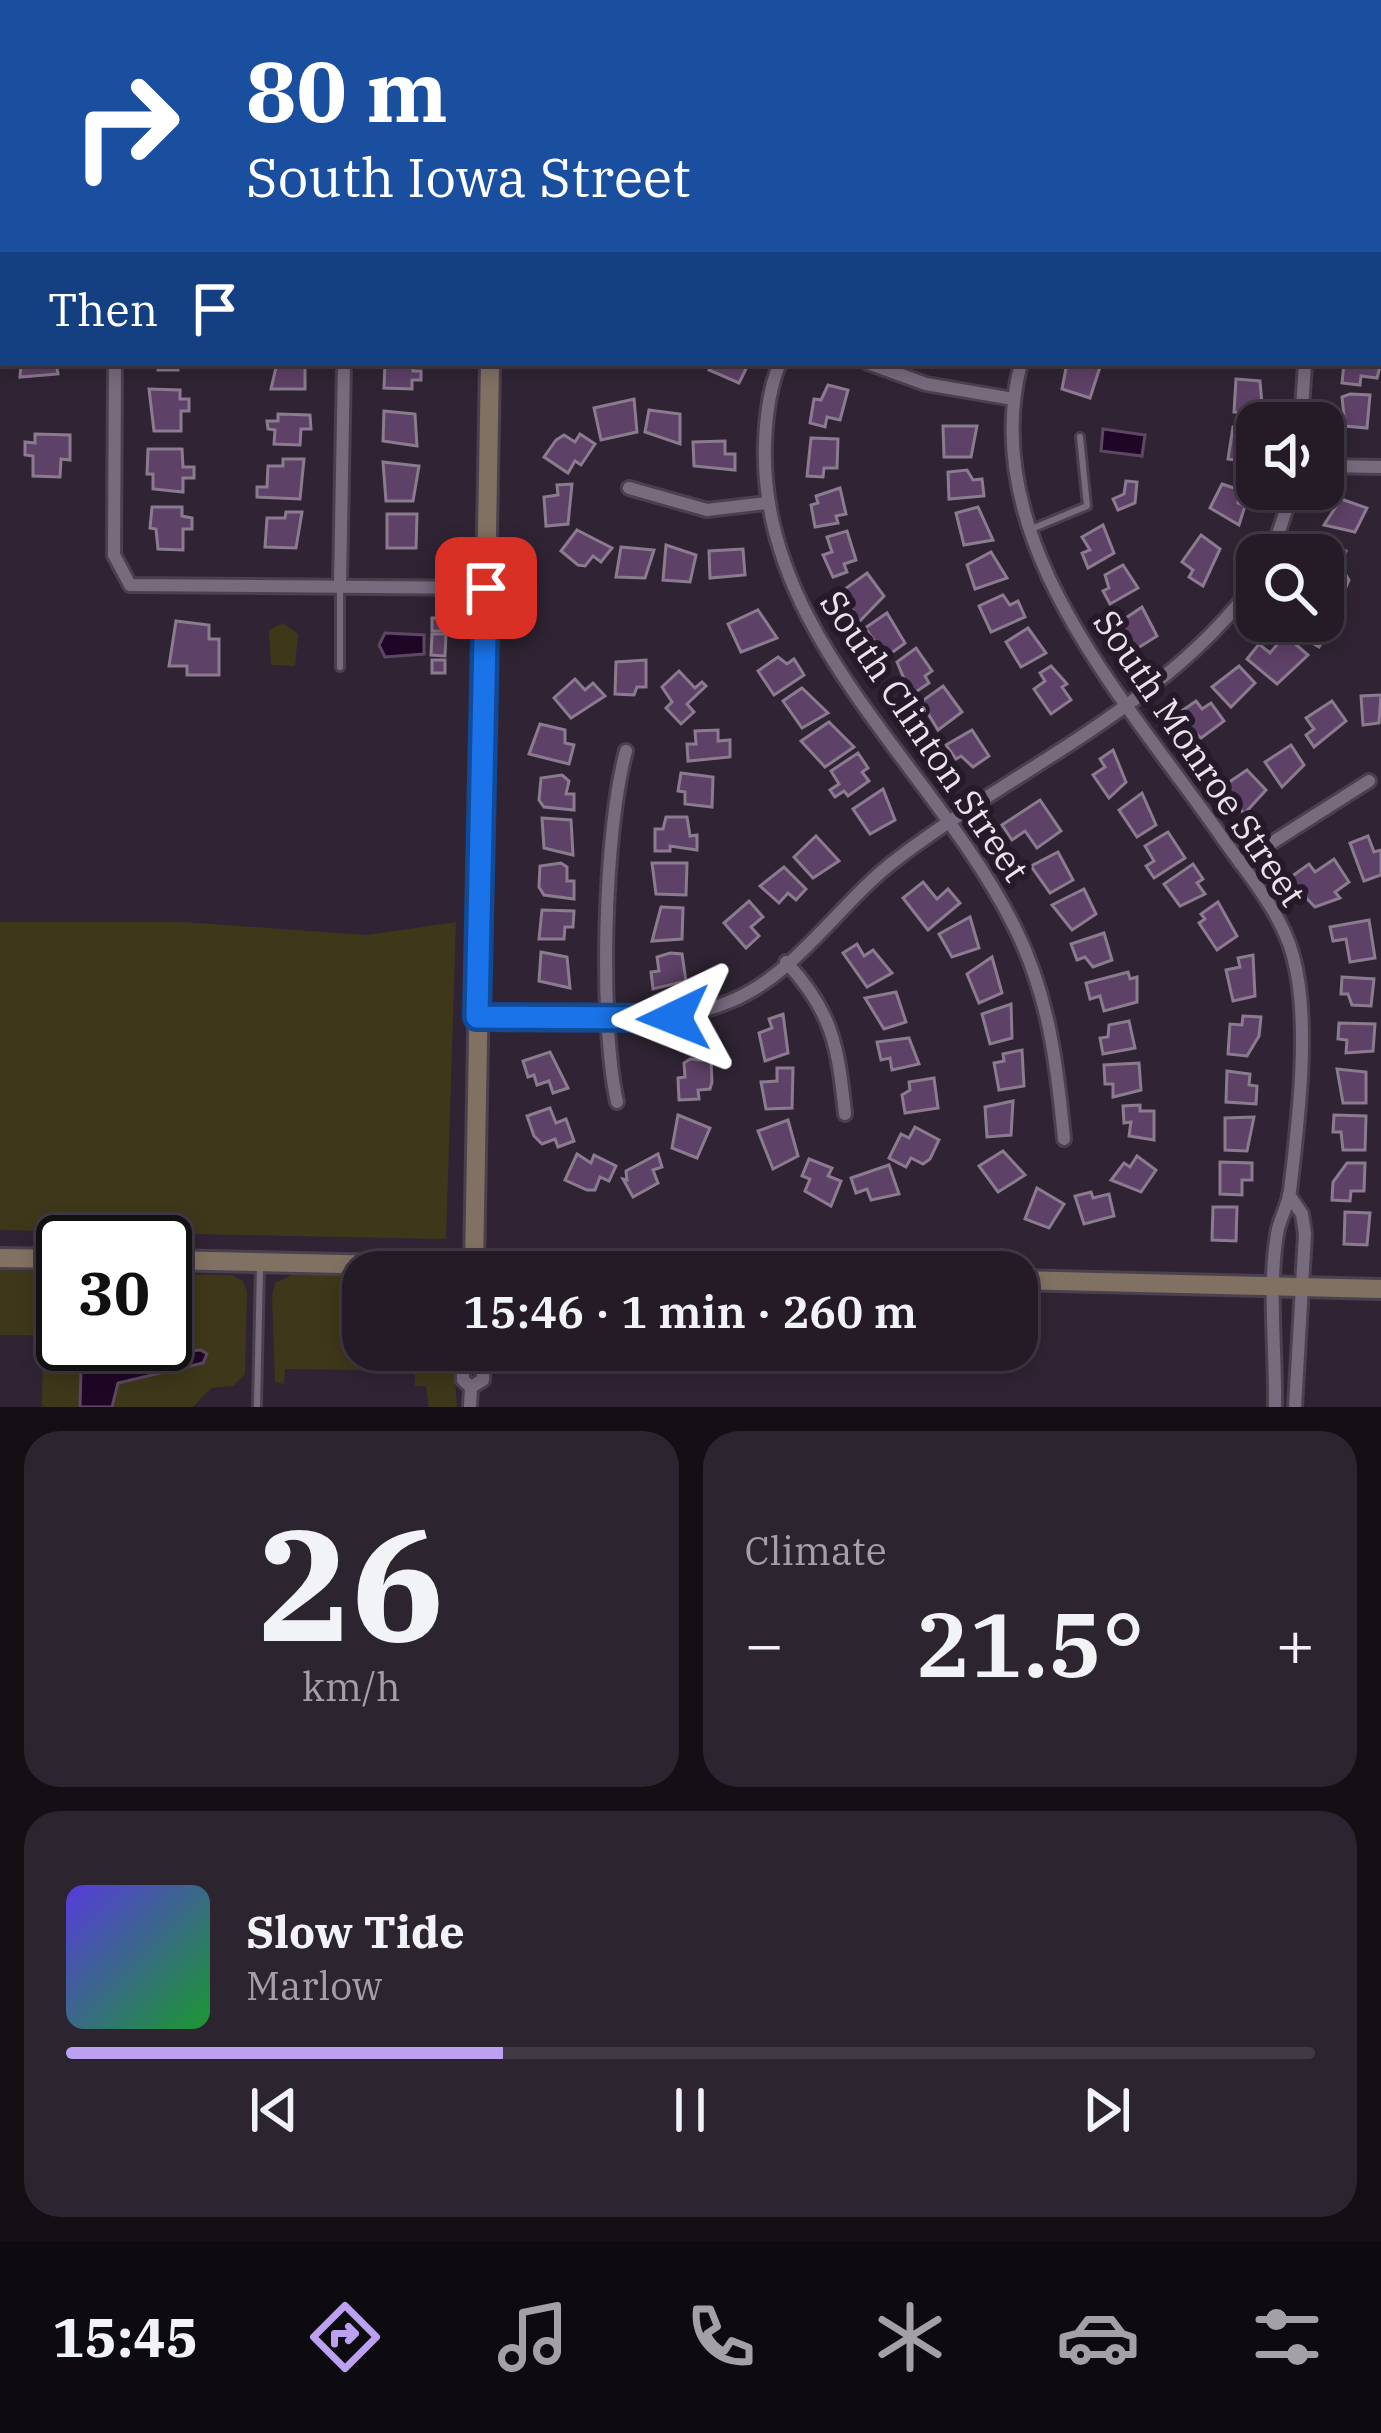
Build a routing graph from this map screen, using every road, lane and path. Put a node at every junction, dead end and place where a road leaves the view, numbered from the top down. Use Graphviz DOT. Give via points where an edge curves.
graph roads {
  1 [pos="116,366"];
  2 [pos="344,366"];
  3 [pos="490,366"];
  4 [pos="779,366"];
  5 [pos="876,366"];
  6 [pos="1020,366"];
  7 [pos="1305,366"];
  8 [pos="1013,399"];
  9 [pos="1302,402"];
  10 [pos="1080,437"];
  11 [pos="1344,466"];
  12 [pos="1381,467"];
  13 [pos="629,488"];
  14 [pos="766,503"];
  15 [pos="1031,529"];
  16 [pos="340,584"];
  17 [pos="486,588"];
  18 [pos="1236,606"];
  19 [pos="340,667"];
  20 [pos="1128,701"];
  21 [pos="626,751"];
  22 [pos="1369,781"];
  23 [pos="947,824"];
  24 [pos="1240,863"];
  25 [pos="786,962"];
  26 [pos="477,1017"];
  27 [pos="608,1020"];
  28 [pos="617,1102"];
  29 [pos="845,1114"];
  30 [pos="1064,1139"];
  31 [pos="1289,1195"];
  32 [pos="474,1251"];
  33 [pos="0,1258"];
  34 [pos="36,1259"];
  35 [pos="192,1261"];
  36 [pos="260,1262"];
  37 [pos="342,1265"];
  38 [pos="1038,1281"];
  39 [pos="1276,1287"];
  40 [pos="1299,1288"];
  41 [pos="1381,1289"];
  42 [pos="463,1371"];
  43 [pos="483,1371"];
  44 [pos="471,1387"];
  45 [pos="256,1407"];
  46 [pos="470,1407"];
  47 [pos="1275,1407"];
  48 [pos="1295,1407"];
  1 -- 16 [label="street" via="114,555 130,585"];
  2 -- 16 [label="street"];
  3 -- 17 [label="main road"];
  4 -- 14 [label="street, South Clinton Street" via="766,424"];
  5 -- 8 [label="street"];
  6 -- 8 [label="street, South Monroe Street"];
  7 -- 9 [label="street"];
  8 -- 15 [label="street, South Monroe Street"];
  10 -- 15 [label="lane" via="1087,506"];
  11 -- 12 [label="street"];
  13 -- 14 [label="street" via="706,510"];
  14 -- 23 [label="street, South Clinton Street" via="795,595"];
  15 -- 20 [label="street, South Monroe Street" via="1078,637"];
  16 -- 17 [label="street"];
  16 -- 19 [label="lane"];
  17 -- 26 [label="main road"];
  18 -- 20 [label="street" via="1209,639"];
  20 -- 23 [label="street"];
  20 -- 24 [label="street, South Monroe Street"];
  21 -- 27 [label="street" via="613,798"];
  22 -- 24 [label="street"];
  23 -- 25 [label="street" via="879,873"];
  23 -- 30 [label="street, South Clinton Street" via="1014,925 1046,1003"];
  24 -- 31 [label="street, South Monroe Street" via="1280,924 1298,973"];
  25 -- 27 [label="street" via="736,999 706,1010"];
  25 -- 29 [label="street" via="828,1018"];
  26 -- 27 [label="street"];
  26 -- 32 [label="main road"];
  27 -- 28 [label="street"];
  31 -- 39 [label="street, South Monroe Street" via="1277,1234"];
  31 -- 40 [label="street, South Monroe Street" via="1305,1234"];
  33 -- 34 [label="main road"];
  35 -- 36 [label="main road"];
  36 -- 37 [label="main road"];
  36 -- 45 [label="lane"];
  38 -- 39 [label="main road"];
  39 -- 40 [label="main road"];
  39 -- 47 [label="street, South Monroe Street"];
  40 -- 41 [label="main road"];
  40 -- 48 [label="street, South Monroe Street"];
  42 -- 44 [label="street"];
  43 -- 44 [label="street"];
  44 -- 46 [label="street"];
}
